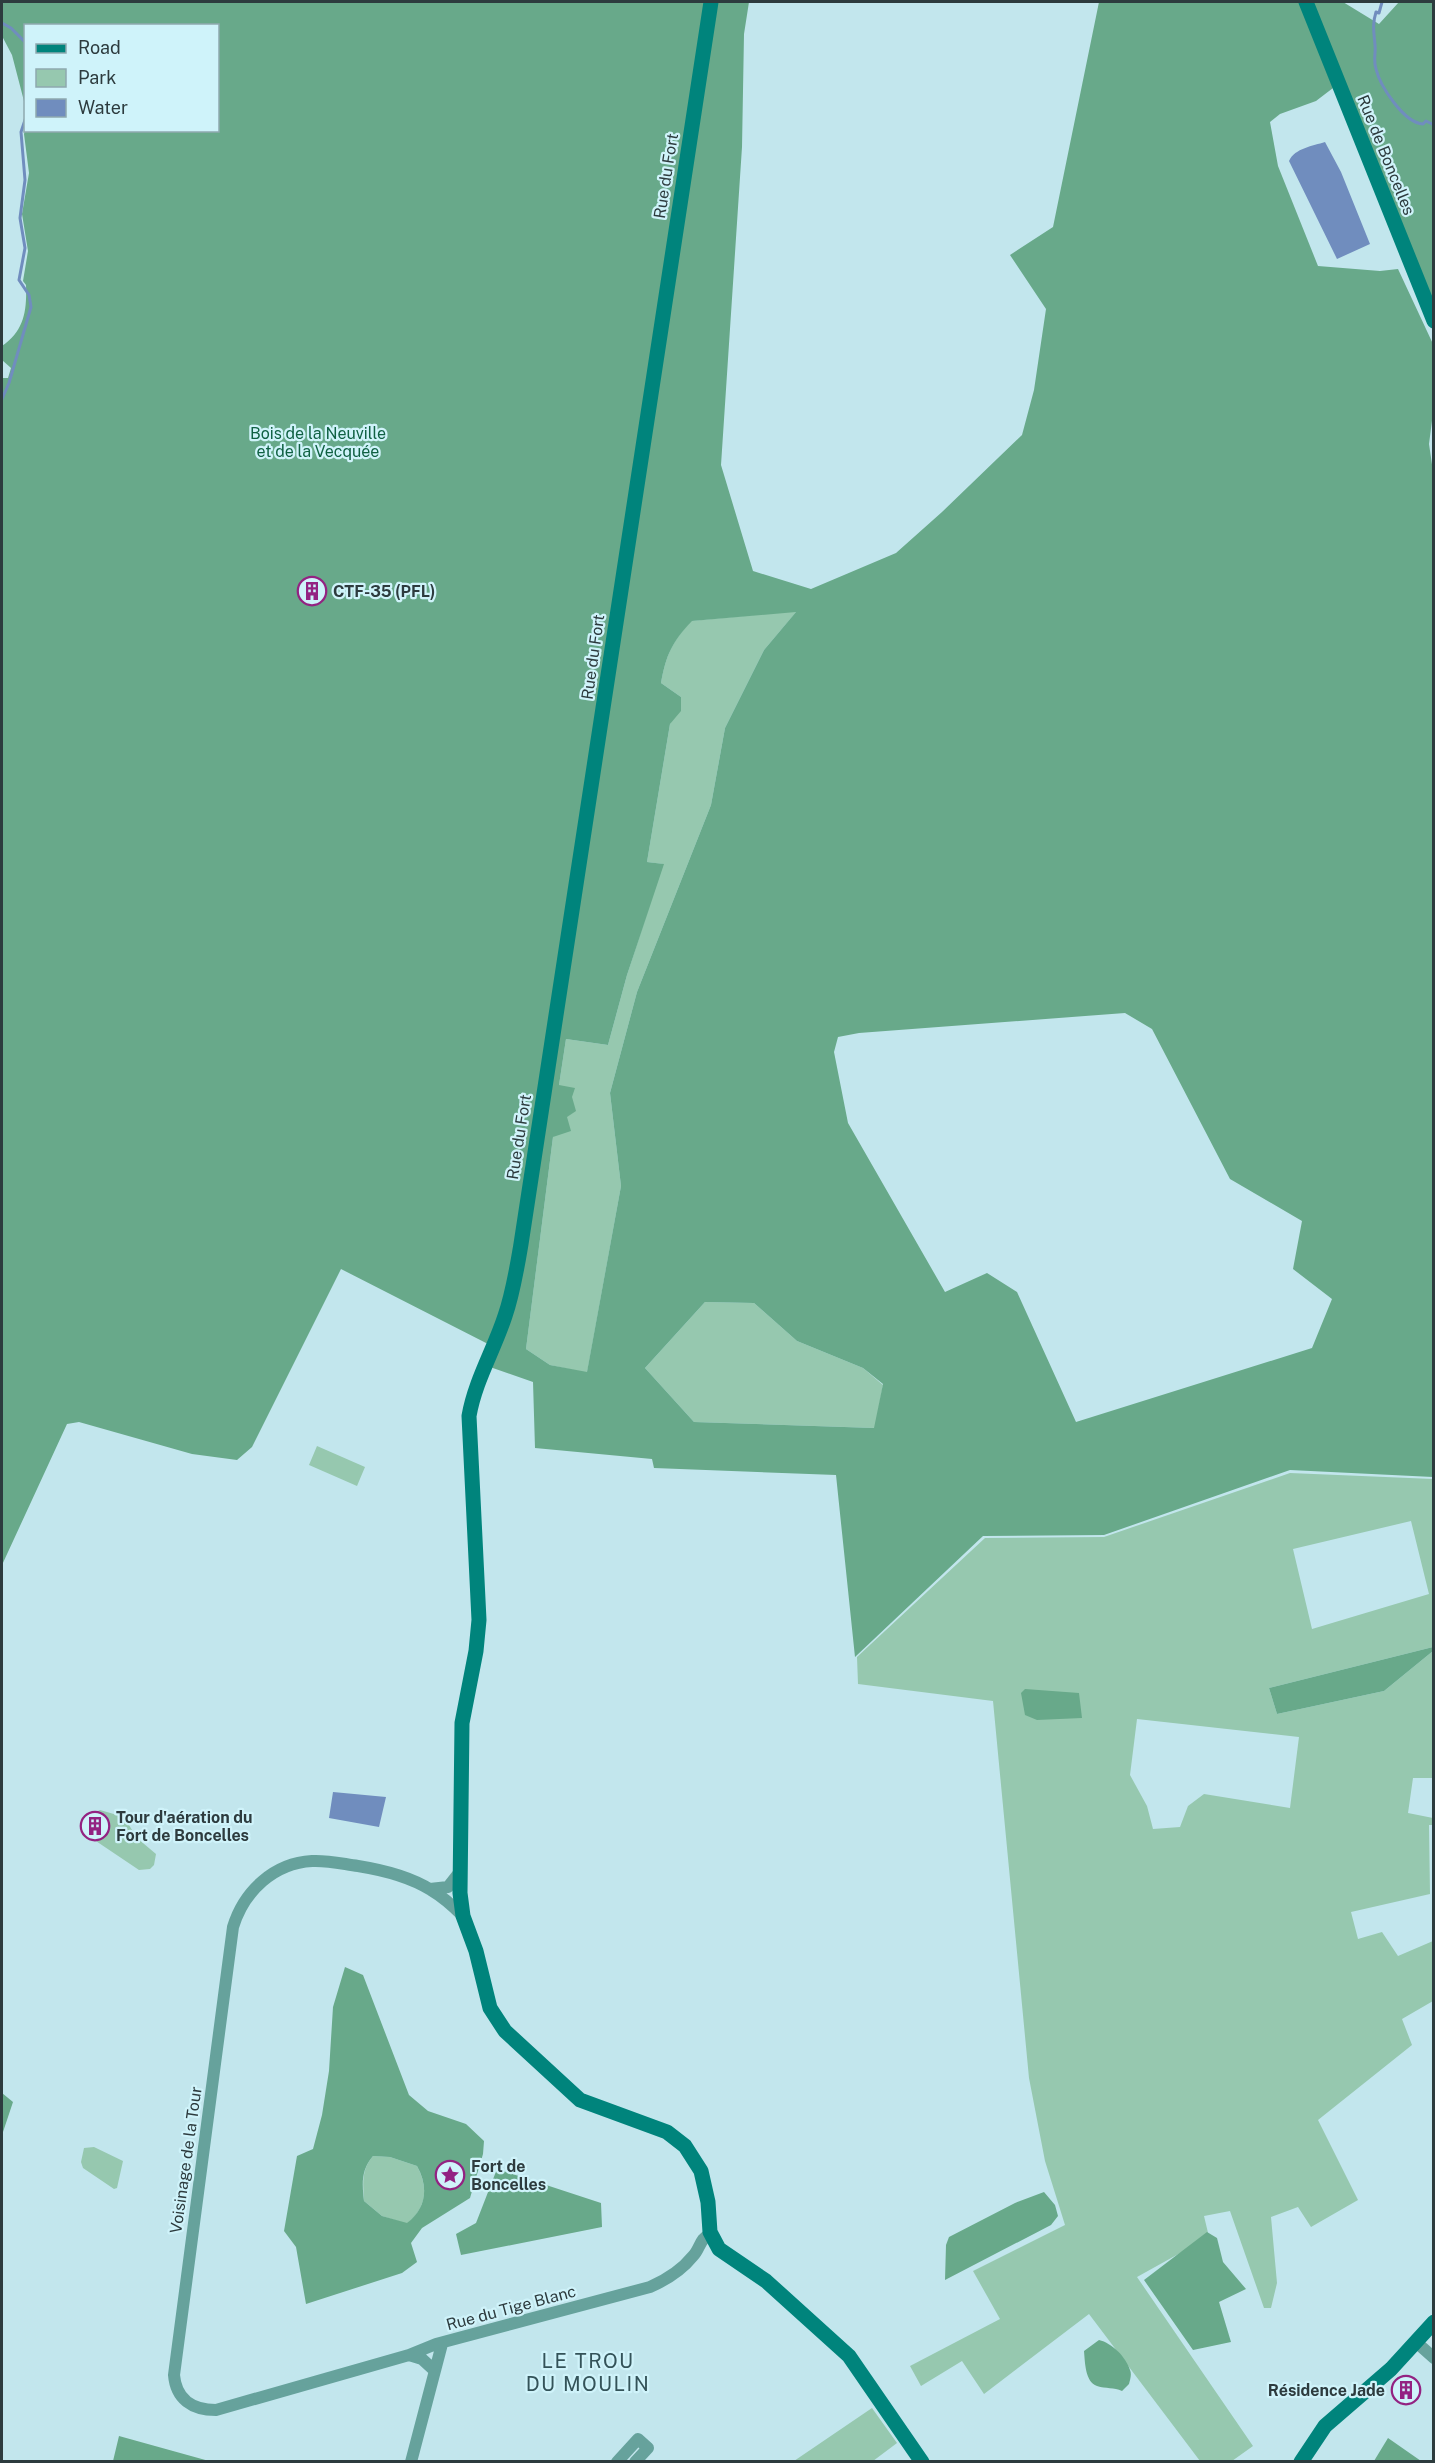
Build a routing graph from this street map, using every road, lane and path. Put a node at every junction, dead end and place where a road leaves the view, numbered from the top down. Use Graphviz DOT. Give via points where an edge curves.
graph roads {
  1 [pos="711,2"];
  2 [pos="1306,2"];
  3 [pos="1434,321"];
  4 [pos="459,1872"];
  5 [pos="430,1889"];
  6 [pos="463,1916"];
  7 [pos="710,2234"];
  8 [pos="721,2251"];
  9 [pos="696,2254"];
  10 [pos="1434,2322"];
  11 [pos="1416,2342"];
  12 [pos="441,2344"];
  13 [pos="409,2355"];
  14 [pos="1434,2358"];
  15 [pos="434,2370"];
  16 [pos="411,2462"];
  17 [pos="617,2462"];
  18 [pos="635,2462"];
  19 [pos="922,2462"];
  20 [pos="1301,2462"];
  1 -- 4 [label="street, Rue du Fort" via="521,1244 512,1296 469,1416 479,1620 462,1723"];
  2 -- 3 [label="street, Rue de Boncelles"];
  4 -- 5 [label="street" via="448,1887"];
  4 -- 6 [label="street, Rue du Fort"];
  5 -- 6 [label="street, Voisinage de la Tour"];
  5 -- 13 [label="street, Voisinage de la Tour" via="387,1871 312,1861 287,1866 267,1877 250,1893 240,1910 233,1927 175,2385 178,2394 194,2407 216,2410"];
  6 -- 7 [label="street, Rue du Fort" via="490,2008 499,2024 580,2100 667,2132 685,2146 705,2182"];
  7 -- 8 [label="street"];
  7 -- 9 [label="street, Rue du Tige Blanc"];
  8 -- 9 [label="street"];
  8 -- 19 [label="street" via="766,2281 849,2356"];
  9 -- 12 [label="street, Rue du Tige Blanc" via="670,2277 650,2287"];
  10 -- 11 [label="street"];
  11 -- 14 [label="street"];
  11 -- 20 [label="street" via="1326,2426"];
  12 -- 13 [label="street, Voisinage de la Tour"];
  12 -- 15 [label="street, Rue du Tige Blanc"];
  13 -- 15 [label="street" via="422,2359"];
  15 -- 16 [label="street, Rue du Tige Blanc"];
  17 -- 18 [label="street" via="638,2439 648,2448"];
}
